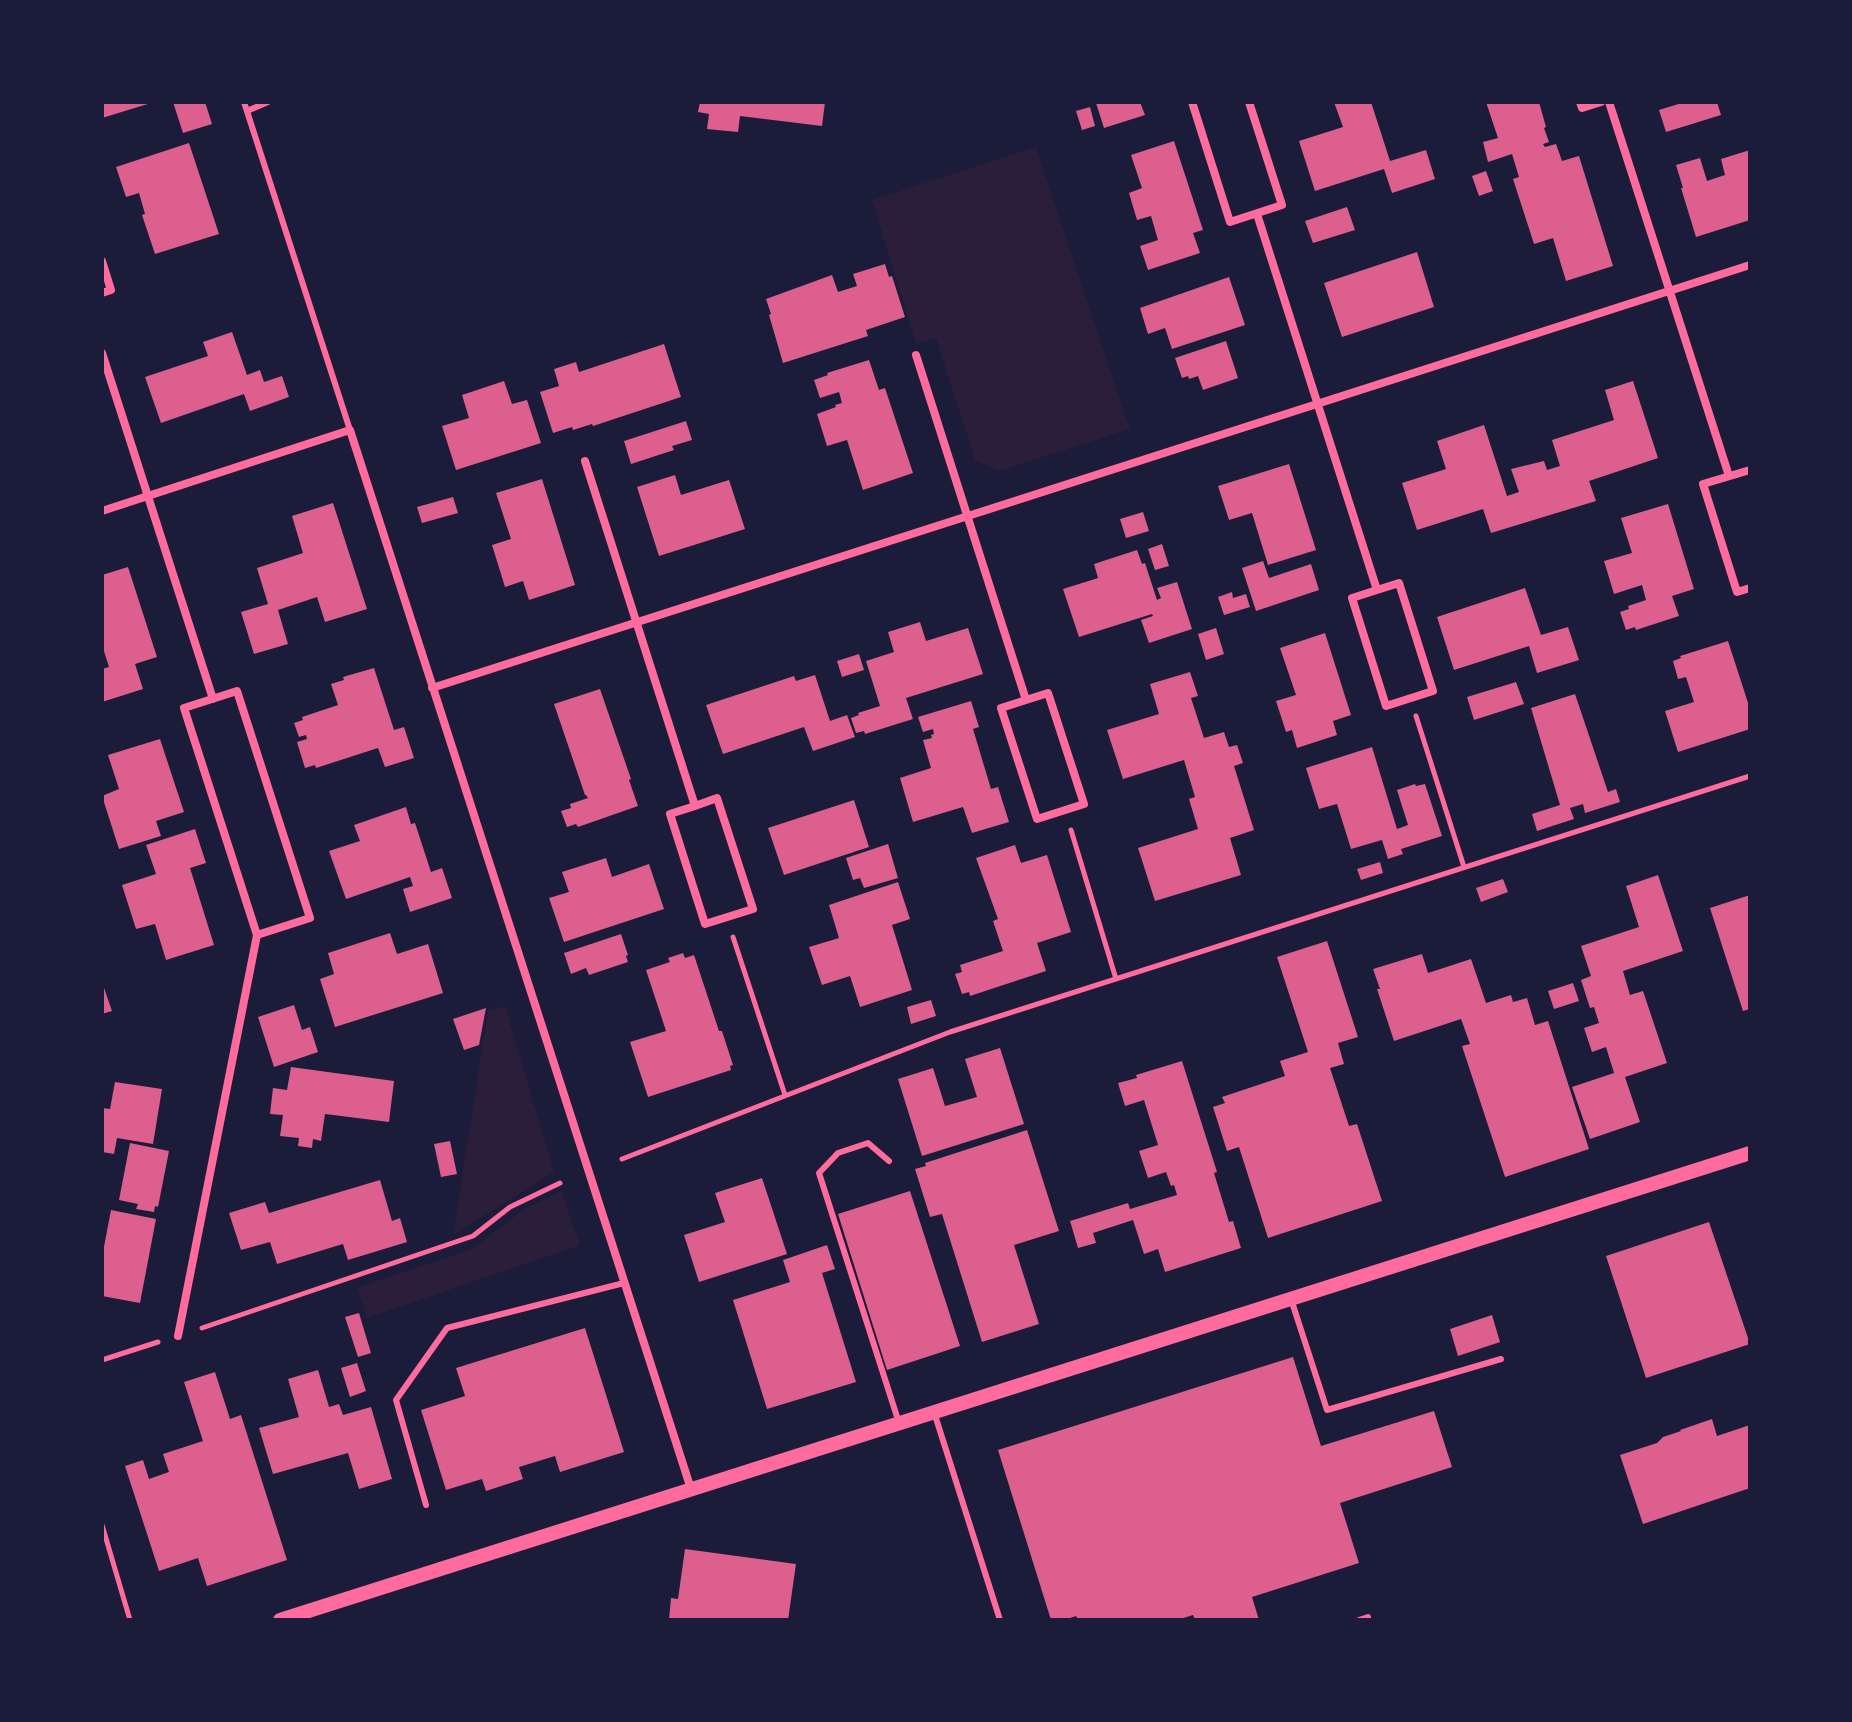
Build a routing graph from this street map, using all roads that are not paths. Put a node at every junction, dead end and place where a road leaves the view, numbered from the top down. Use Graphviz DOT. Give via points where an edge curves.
graph roads {
  1 [pos="244,102"];
  2 [pos="268,102"];
  3 [pos="1192,102"];
  4 [pos="1249,102"];
  5 [pos="1580,102"];
  6 [pos="1601,102"];
  7 [pos="1609,102"];
  8 [pos="247,111"];
  9 [pos="1257,214"];
  10 [pos="102,261"];
  11 [pos="1750,265"];
  12 [pos="1670,291"];
  13 [pos="102,293"];
  14 [pos="102,353"];
  15 [pos="916,355"];
  16 [pos="1318,404"];
  17 [pos="350,430"];
  18 [pos="585,461"];
  19 [pos="1750,470"];
  20 [pos="1729,476"];
  21 [pos="148,496"];
  22 [pos="102,511"];
  23 [pos="967,516"];
  24 [pos="1750,588"];
  25 [pos="1377,590"];
  26 [pos="636,622"];
  27 [pos="432,688"];
  28 [pos="213,699"];
  29 [pos="1026,700"];
  30 [pos="695,806"];
  31 [pos="257,935"];
  32 [pos="1750,1153"];
  33 [pos="889,1161"];
  34 [pos="624,1283"];
  35 [pos="1291,1299"];
  36 [pos="178,1336"];
  37 [pos="1501,1359"];
  38 [pos="934,1412"];
  39 [pos="899,1423"];
  40 [pos="691,1489"];
  41 [pos="426,1505"];
  42 [pos="1368,1617"];
  43 [pos="280,1620"];
  44 [pos="1000,1620"];
  45 [pos="1359,1620"];
  1 -- 8 [label="lane"];
  2 -- 8 [label="lane"];
  3 -- 9 [label="street" via="1230,222"];
  4 -- 9 [label="street" via="1282,205"];
  5 -- 6 [label="street" via="1582,108"];
  7 -- 12 [label="street"];
  8 -- 17 [label="lane"];
  9 -- 16 [label="street"];
  10 -- 13 [label="street" via="111,290"];
  11 -- 12 [label="street"];
  12 -- 16 [label="street"];
  12 -- 20 [label="street"];
  14 -- 21 [label="street"];
  15 -- 23 [label="street"];
  16 -- 23 [label="street"];
  16 -- 25 [label="street"];
  17 -- 21 [label="street"];
  17 -- 27 [label="street"];
  18 -- 26 [label="street"];
  19 -- 20 [label="street"];
  20 -- 24 [label="street" via="1703,484 1737,592"];
  21 -- 22 [label="street"];
  21 -- 28 [label="street"];
  23 -- 26 [label="street"];
  23 -- 29 [label="street"];
  25 -- 25 [label="street" via="1399,583 1433,691 1386,706 1352,598"];
  26 -- 27 [label="street"];
  26 -- 30 [label="street"];
  27 -- 34 [label="street"];
  28 -- 31 [label="street" via="184,708"];
  28 -- 31 [label="street" via="237,691 310,918"];
  29 -- 29 [label="street" via="1048,693 1084,804 1037,819 1001,708"];
  30 -- 30 [label="street" via="717,798 753,909 705,924 670,814"];
  31 -- 36 [label="street"];
  32 -- 35 [label="street"];
  33 -- 39 [label="lane" via="868,1143 838,1153 819,1173"];
  34 -- 40 [label="street"];
  34 -- 41 [label="lane" via="447,1328 396,1400"];
  35 -- 37 [label="lane" via="1327,1410"];
  35 -- 38 [label="street"];
  38 -- 39 [label="street"];
  38 -- 44 [label="lane"];
  39 -- 40 [label="street"];
  40 -- 43 [label="street"];
  42 -- 45 [label="lane"];
}
